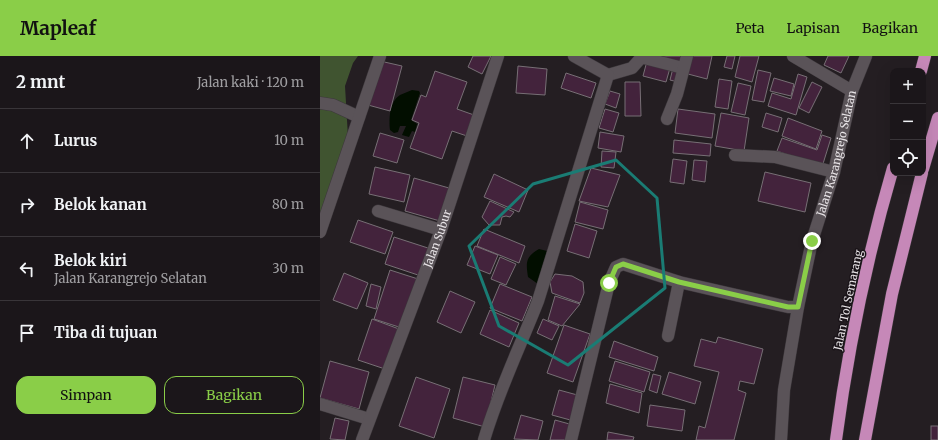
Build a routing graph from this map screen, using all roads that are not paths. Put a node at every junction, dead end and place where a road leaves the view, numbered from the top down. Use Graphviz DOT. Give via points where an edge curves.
graph roads {
  1 [pos="380,56"];
  2 [pos="498,56"];
  3 [pos="574,56"];
  4 [pos="687,56"];
  5 [pos="793,56"];
  6 [pos="866,56"];
  7 [pos="925,56"];
  8 [pos="684,68"];
  9 [pos="922,68"];
  10 [pos="608,75"];
  11 [pos="852,91"];
  12 [pos="320,103"];
  13 [pos="359,117"];
  14 [pos="938,118"];
  15 [pos="667,119"];
  16 [pos="735,155"];
  17 [pos="926,159"];
  18 [pos="834,172"];
  19 [pos="891,176"];
  20 [pos="921,176"];
  21 [pos="378,212"];
  22 [pos="441,230"];
  23 [pos="320,232"];
  24 [pos="679,282"];
  25 [pos="798,307"];
  26 [pos="668,336"];
  27 [pos="320,404"];
  28 [pos="369,420"];
  29 [pos="362,440"];
  30 [pos="484,440"];
  31 [pos="571,440"];
  32 [pos="781,440"];
  33 [pos="836,440"];
  34 [pos="865,440"];
  1 -- 13 [label="street"];
  2 -- 22 [label="street, Jalan Subur"];
  3 -- 10 [label="street"];
  4 -- 8 [label="street"];
  5 -- 11 [label="street"];
  6 -- 11 [label="street, Jalan Karangrejo Selatan"];
  7 -- 9 [label="highway"];
  8 -- 10 [label="street" via="644,58 632,68"];
  8 -- 15 [label="street" via="678,94"];
  10 -- 30 [label="street" via="538,301 498,398"];
  11 -- 18 [label="street, Jalan Karangrejo Selatan"];
  12 -- 13 [label="street" via="332,105"];
  13 -- 23 [label="street"];
  14 -- 17 [label="highway"];
  16 -- 18 [label="street" via="775,157"];
  18 -- 25 [label="street, Jalan Karangrejo Selatan" via="812,241"];
  19 -- 33 [label="highway, Jalan Tol Semarang" via="862,289"];
  20 -- 34 [label="highway" via="892,294"];
  21 -- 22 [label="street"];
  22 -- 28 [label="street, Jalan Subur"];
  24 -- 25 [label="street" via="788,307"];
  24 -- 26 [label="street"];
  24 -- 31 [label="street" via="623,264 616,267 598,323"];
  25 -- 32 [label="street, Jalan Karangrejo Selatan" via="784,390"];
  27 -- 28 [label="street"];
  28 -- 29 [label="street, Jalan Subur"];
}
